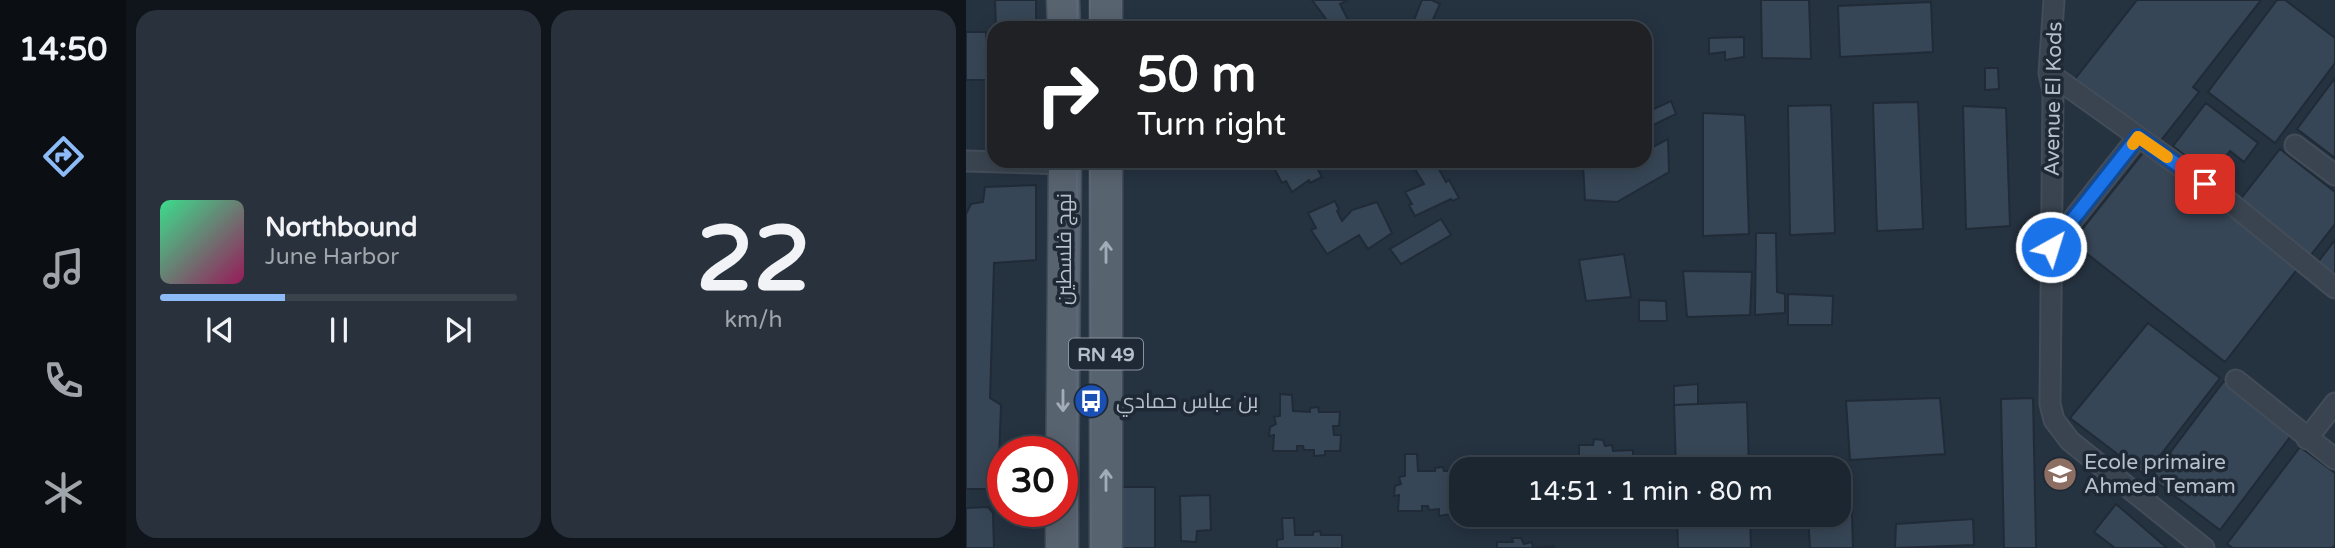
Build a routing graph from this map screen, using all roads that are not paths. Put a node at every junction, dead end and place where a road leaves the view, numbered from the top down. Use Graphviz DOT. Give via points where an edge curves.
graph roads {
  1 [pos="1063,0"];
  2 [pos="1106,0"];
  3 [pos="2054,0"];
  4 [pos="1064,21"];
  5 [pos="1106,21"];
  6 [pos="2049,73"];
  7 [pos="2138,137"];
  8 [pos="2295,145"];
  9 [pos="966,161"];
  10 [pos="987,161"];
  11 [pos="1065,168"];
  12 [pos="1106,168"];
  13 [pos="2335,175"];
  14 [pos="2051,247"];
  15 [pos="2335,288"];
  16 [pos="2236,380"];
  17 [pos="2335,403"];
  18 [pos="1063,436"];
  19 [pos="2307,439"];
  20 [pos="2335,459"];
  21 [pos="1062,527"];
  22 [pos="1062,548"];
  23 [pos="1106,548"];
  24 [pos="2204,548"];
  1 -- 4 [label="main road"];
  2 -- 5 [label="main road"];
  3 -- 6 [label="street, Avenue El Kods"];
  6 -- 7 [label="street"];
  6 -- 14 [label="street, Avenue El Kods" via="2053,92"];
  7 -- 14 [label="street"];
  7 -- 15 [label="street" via="2227,200"];
  8 -- 13 [label="street"];
  9 -- 10 [label="street"];
  11 -- 18 [label="main road, نهج فلسطين / RN 49, one-way"];
  23 -- 12 [label="main road, RN 49, one-way"];
  14 -- 24 [label="street, Avenue El Kods" via="2050,404 2054,420 2070,441"];
  16 -- 19 [label="street"];
  17 -- 19 [label="street"];
  19 -- 20 [label="street"];
  21 -- 22 [label="main road"];
}
